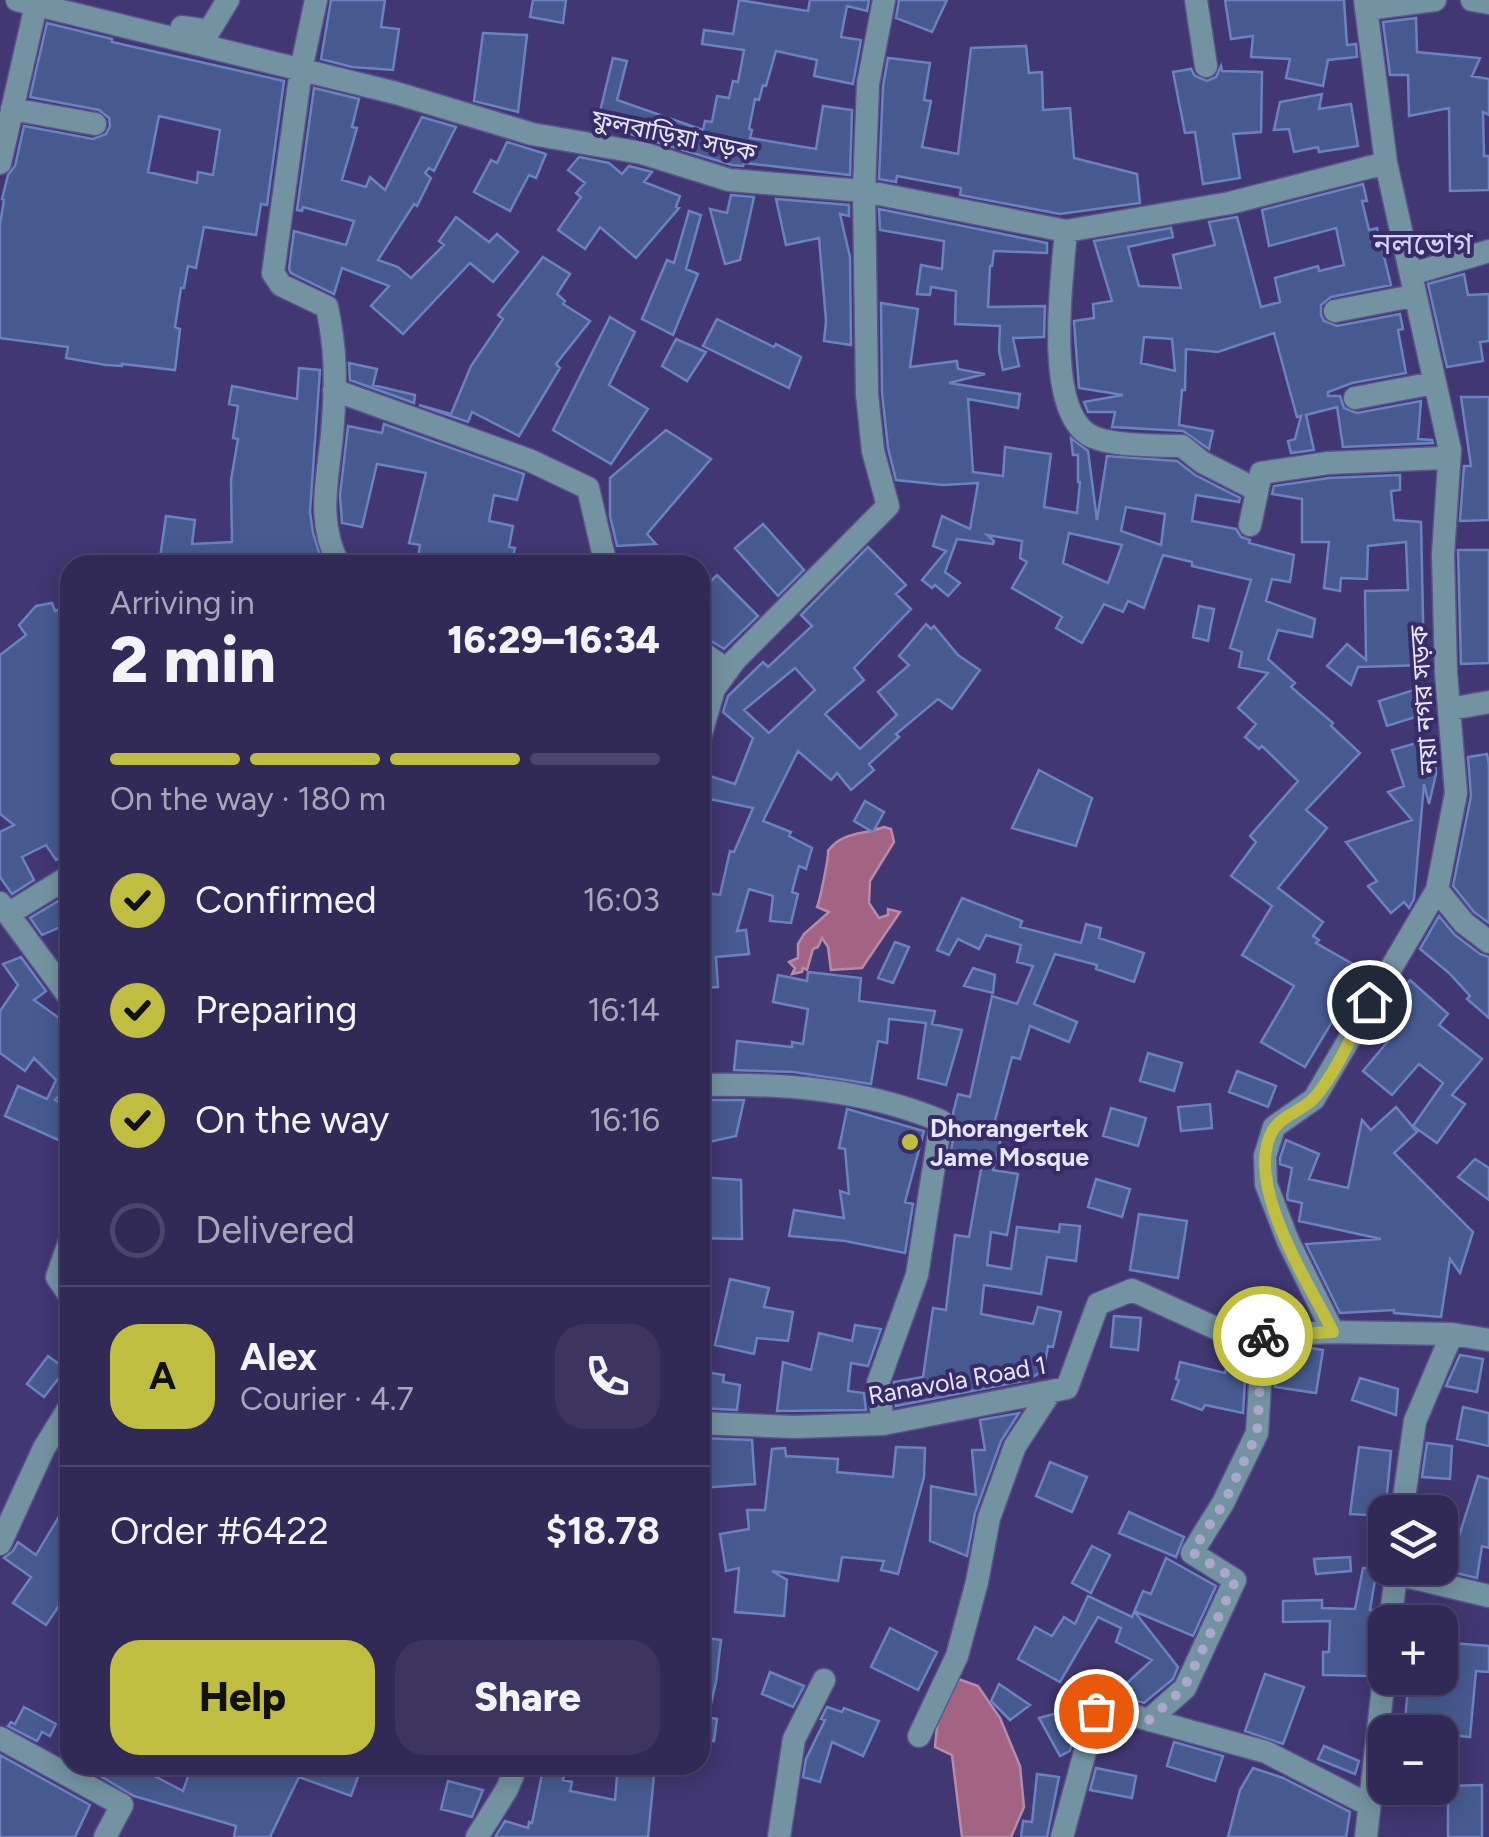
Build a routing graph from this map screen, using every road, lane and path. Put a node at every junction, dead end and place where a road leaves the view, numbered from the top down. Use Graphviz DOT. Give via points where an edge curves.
graph roads {
  1 [pos="72,0"];
  2 [pos="228,0"];
  3 [pos="316,0"];
  4 [pos="884,0"];
  5 [pos="1196,0"];
  6 [pos="1435,0"];
  7 [pos="1472,0"];
  8 [pos="26,2"];
  9 [pos="1489,3"];
  10 [pos="1365,4"];
  11 [pos="1206,66"];
  12 [pos="301,70"];
  13 [pos="12,109"];
  14 [pos="95,124"];
  15 [pos="0,162"];
  16 [pos="1386,163"];
  17 [pos="864,191"];
  18 [pos="1066,232"];
  19 [pos="1489,251"];
  20 [pos="1412,285"];
  21 [pos="1335,311"];
  22 [pos="1434,383"];
  23 [pos="334,390"];
  24 [pos="1354,398"];
  25 [pos="1443,458"];
  26 [pos="1257,490"];
  27 [pos="1250,525"];
  28 [pos="336,555"];
  29 [pos="604,555"];
  30 [pos="710,657"];
  31 [pos="728,670"];
  32 [pos="1489,702"];
  33 [pos="710,704"];
  34 [pos="1450,709"];
  35 [pos="60,881"];
  36 [pos="1437,890"];
  37 [pos="4,909"];
  38 [pos="1489,942"];
  39 [pos="60,985"];
  40 [pos="710,1086"];
  41 [pos="1333,1332"];
  42 [pos="1452,1334"];
  43 [pos="1263,1335"];
  44 [pos="1489,1340"];
  45 [pos="1052,1392"];
  46 [pos="60,1422"];
  47 [pos="710,1424"];
  48 [pos="883,1424"];
  49 [pos="1404,1495"];
  50 [pos="0,1544"];
  51 [pos="1449,1585"];
  52 [pos="1489,1596"];
  53 [pos="824,1680"];
  54 [pos="1149,1720"];
  55 [pos="918,1736"];
  56 [pos="0,1738"];
  57 [pos="60,1770"];
  58 [pos="68,1775"];
  59 [pos="513,1775"];
  60 [pos="1368,1804"];
  61 [pos="1369,1805"];
  62 [pos="104,1837"];
  63 [pos="477,1837"];
  64 [pos="779,1837"];
  65 [pos="1062,1837"];
  66 [pos="1366,1837"];
  1 -- 2 [label="street" via="209,31"];
  3 -- 12 [label="street"];
  4 -- 17 [label="street" via="868,84"];
  5 -- 11 [label="street"];
  6 -- 10 [label="street"];
  7 -- 9 [label="street"];
  8 -- 12 [label="street, ফুলবাড়িয়া সড়ক"];
  8 -- 13 [label="street"];
  10 -- 16 [label="street, নয়া নগর সড়ক"];
  12 -- 17 [label="street, ফুলবাড়িয়া সড়ক" via="729,180"];
  12 -- 23 [label="street" via="273,273 280,285 327,307 336,352"];
  13 -- 14 [label="street"];
  13 -- 15 [label="street"];
  16 -- 18 [label="street, ফুলবাড়িয়া সড়ক" via="1230,203"];
  16 -- 20 [label="street, নয়া নগর সড়ক"];
  17 -- 18 [label="street, ফুলবাড়িয়া সড়ক"];
  17 -- 31 [label="street" via="867,394 888,506"];
  18 -- 26 [label="street" via="1057,351 1074,422 1092,437 1182,446"];
  19 -- 20 [label="street"];
  20 -- 21 [label="street"];
  20 -- 22 [label="street, নয়া নগর সড়ক"];
  22 -- 24 [label="street"];
  22 -- 34 [label="street, নয়া নগর সড়ক" via="1450,450 1443,554"];
  23 -- 28 [label="street" via="323,497 324,526"];
  23 -- 29 [label="street" via="588,488"];
  25 -- 26 [label="street" via="1261,473"];
  26 -- 27 [label="street"];
  30 -- 31 [label="street"];
  31 -- 33 [label="street"];
  32 -- 34 [label="street"];
  34 -- 36 [label="street, নয়া নগর সড়ক" via="1456,793"];
  35 -- 37 [label="street"];
  36 -- 38 [label="street"];
  36 -- 41 [label="street, নয়া নগর সড়ক" via="1314,1099 1274,1127 1265,1156 1266,1184 1288,1241"];
  37 -- 39 [label="street"];
  40 -- 48 [label="street" via="829,1090 900,1104 941,1121 918,1275 878,1383"];
  41 -- 42 [label="street, Ranavola Road 1"];
  41 -- 43 [label="street, Ranavola Road 1"];
  42 -- 44 [label="street, Ranavola Road 1"];
  42 -- 49 [label="street" via="1415,1421"];
  43 -- 45 [label="street, Ranavola Road 1" via="1233,1336 1132,1290 1098,1304 1067,1388"];
  43 -- 54 [label="street" via="1257,1434 1192,1552 1236,1580 1184,1688"];
  45 -- 48 [label="street, Ranavola Road 1"];
  45 -- 55 [label="street" via="1016,1446 989,1518 957,1656"];
  46 -- 50 [label="street"];
  47 -- 48 [label="street, Ranavola Road 1"];
  51 -- 52 [label="street"];
  53 -- 64 [label="street" via="794,1739"];
  54 -- 60 [label="street" via="1266,1752"];
  54 -- 65 [label="street" via="1096,1711"];
  56 -- 57 [label="street"];
  58 -- 62 [label="street" via="122,1804"];
  59 -- 63 [label="street"];
  61 -- 66 [label="street"];
}
